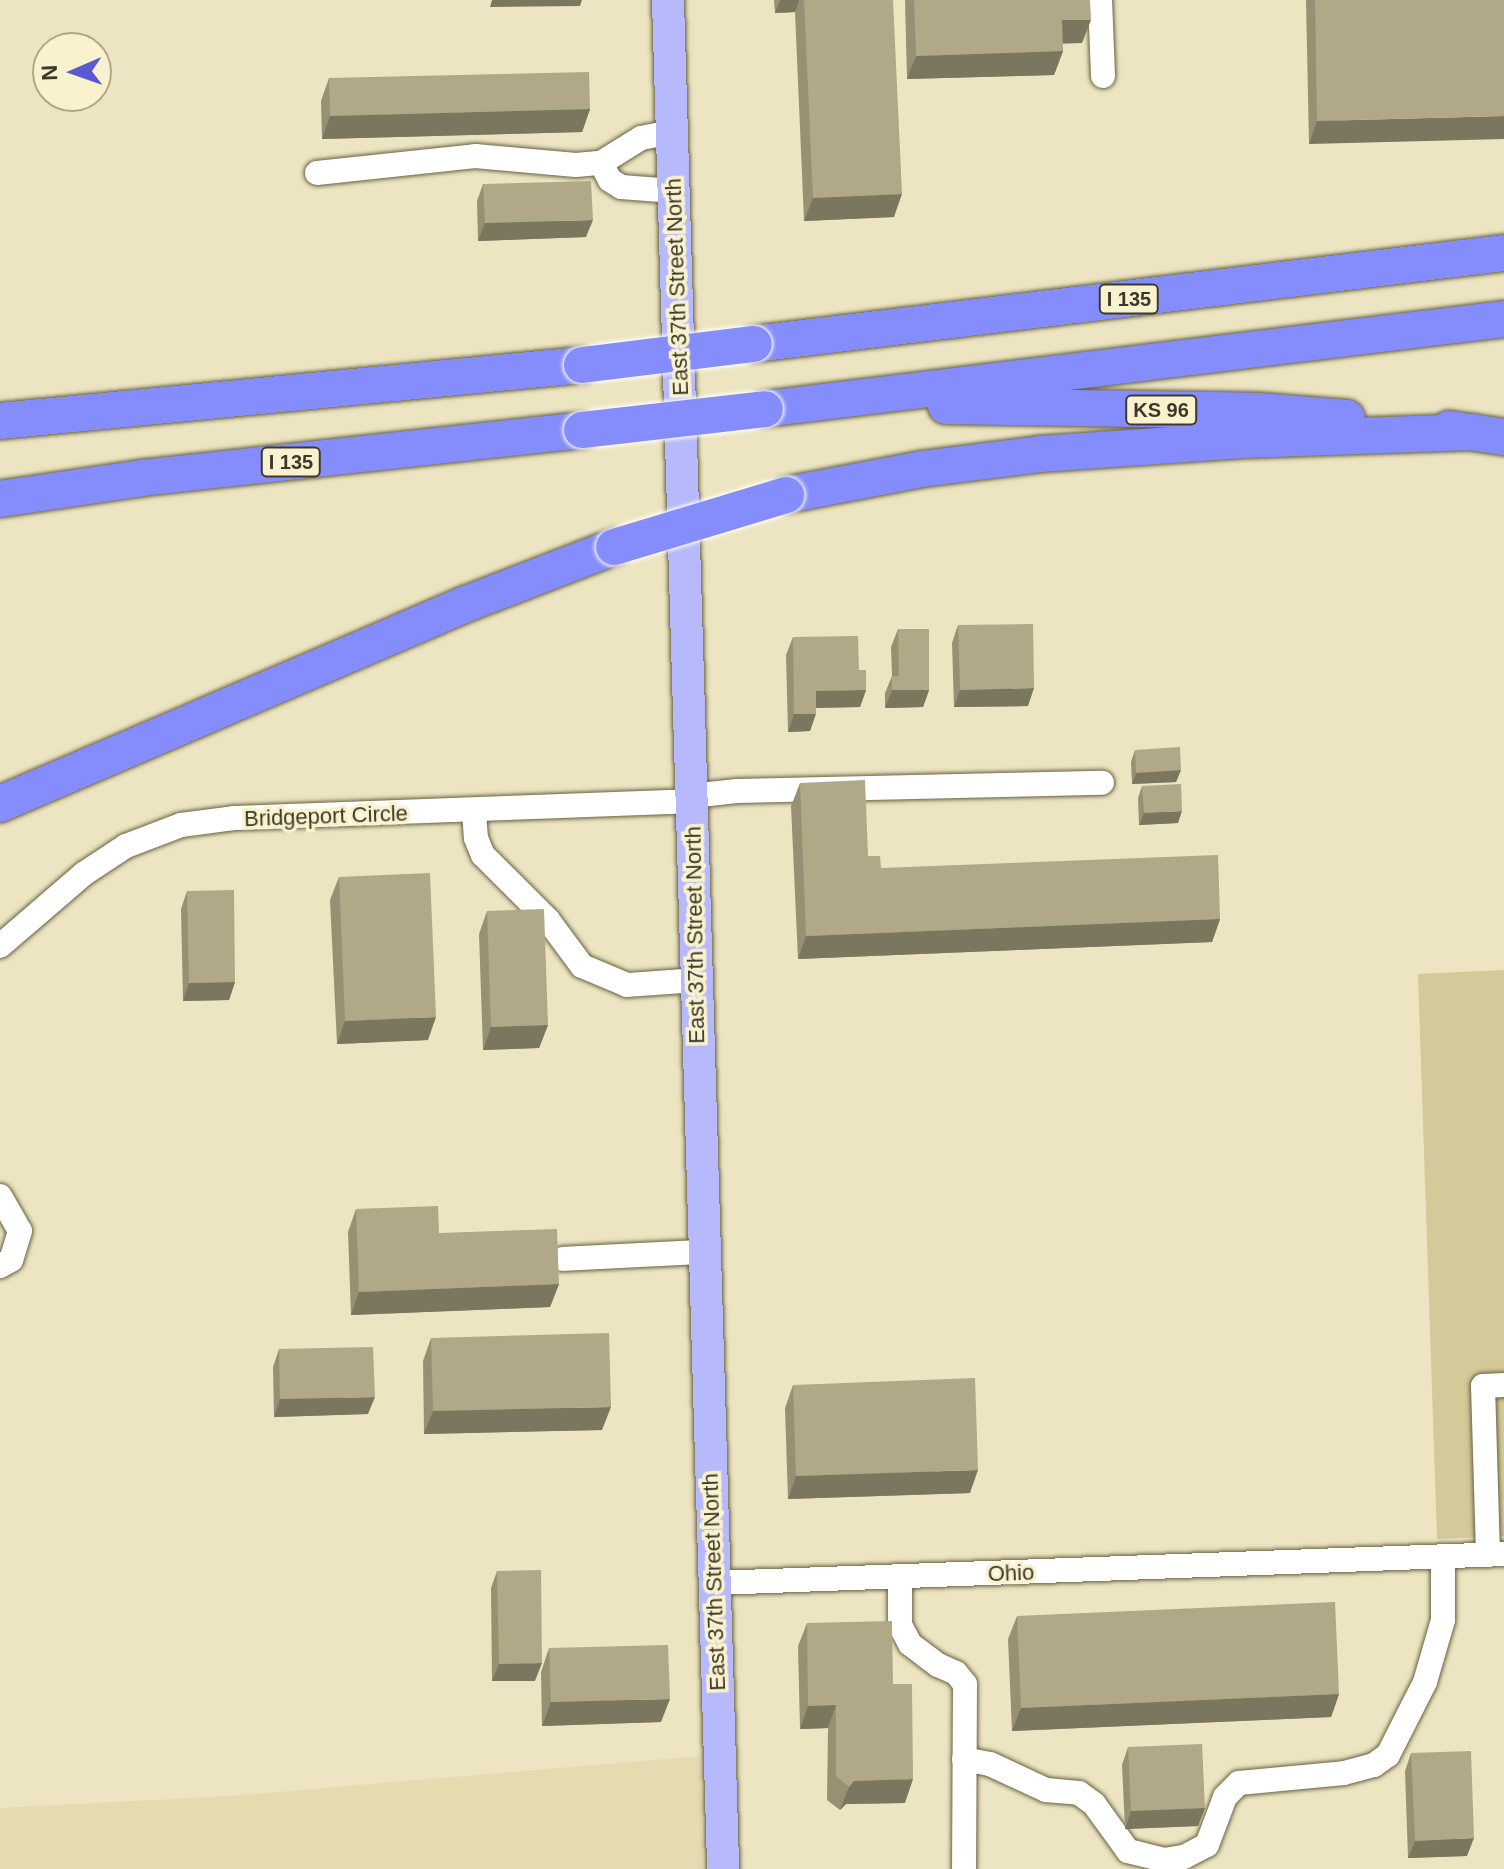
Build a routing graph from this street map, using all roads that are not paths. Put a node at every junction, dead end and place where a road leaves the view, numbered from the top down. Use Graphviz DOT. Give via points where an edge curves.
graph roads {
  1 [pos="668,0"];
  2 [pos="1100,0"];
  3 [pos="1103,76"];
  4 [pos="672,132"];
  5 [pos="601,163"];
  6 [pos="317,173"];
  7 [pos="674,191"];
  8 [pos="1504,253"];
  9 [pos="1504,319"];
  10 [pos="817,404"];
  11 [pos="2,420"];
  12 [pos="1488,434"];
  13 [pos="0,499"];
  14 [pos="1102,783"];
  15 [pos="691,798"];
  16 [pos="0,804"];
  17 [pos="474,811"];
  18 [pos="0,946"];
  19 [pos="696,980"];
  20 [pos="0,1196"];
  21 [pos="703,1252"];
  22 [pos="563,1259"];
  23 [pos="0,1266"];
  24 [pos="1504,1385"];
  25 [pos="1496,1554"];
  26 [pos="1443,1556"];
  27 [pos="900,1577"];
  28 [pos="715,1583"];
  29 [pos="964,1759"];
  30 [pos="723,1869"];
  31 [pos="964,1869"];
  1 -- 4 [label="main road, East 37th Street North"];
  2 -- 3 [label="street"];
  4 -- 5 [label="street" via="641,138"];
  4 -- 7 [label="main road, East 37th Street North"];
  5 -- 6 [label="street" via="475,156"];
  5 -- 7 [label="street" via="621,187"];
  7 -- 15 [label="main road, East 37th Street North"];
  8 -- 11 [label="highway, I 135, bridge" via="582,365"];
  9 -- 10 [label="highway, I 135"];
  10 -- 12 [label="highway, KS 96" via="1259,411"];
  10 -- 13 [label="highway, I 135, bridge" via="142,478"];
  12 -- 16 [label="highway, bridge" via="1244,440 1040,454 786,495 614,547 466,604"];
  14 -- 15 [label="street, Bridgeport Circle" via="737,791"];
  15 -- 17 [label="street, Bridgeport Circle"];
  15 -- 19 [label="main road, East 37th Street North"];
  17 -- 18 [label="street, Bridgeport Circle" via="234,818 181,825 126,846 85,873"];
  17 -- 19 [label="street" via="483,855 548,920 582,966 627,985"];
  19 -- 21 [label="main road, East 37th Street North"];
  20 -- 23 [label="street" via="20,1231 11,1260"];
  21 -- 22 [label="street"];
  21 -- 28 [label="main road, East 37th Street North"];
  24 -- 25 [label="street" via="1483,1386"];
  25 -- 26 [label="street, Ohio"];
  26 -- 27 [label="street, Ohio"];
  26 -- 29 [label="street" via="1443,1620 1425,1682 1388,1755 1344,1773 1239,1783 1225,1797 1207,1845 1184,1857 1164,1860 1128,1851 1094,1804 1079,1793 1046,1790 990,1764"];
  27 -- 28 [label="street, Ohio"];
  27 -- 29 [label="street" via="900,1625 910,1644 965,1684"];
  28 -- 30 [label="main road, East 37th Street North"];
  29 -- 31 [label="street"];
}
